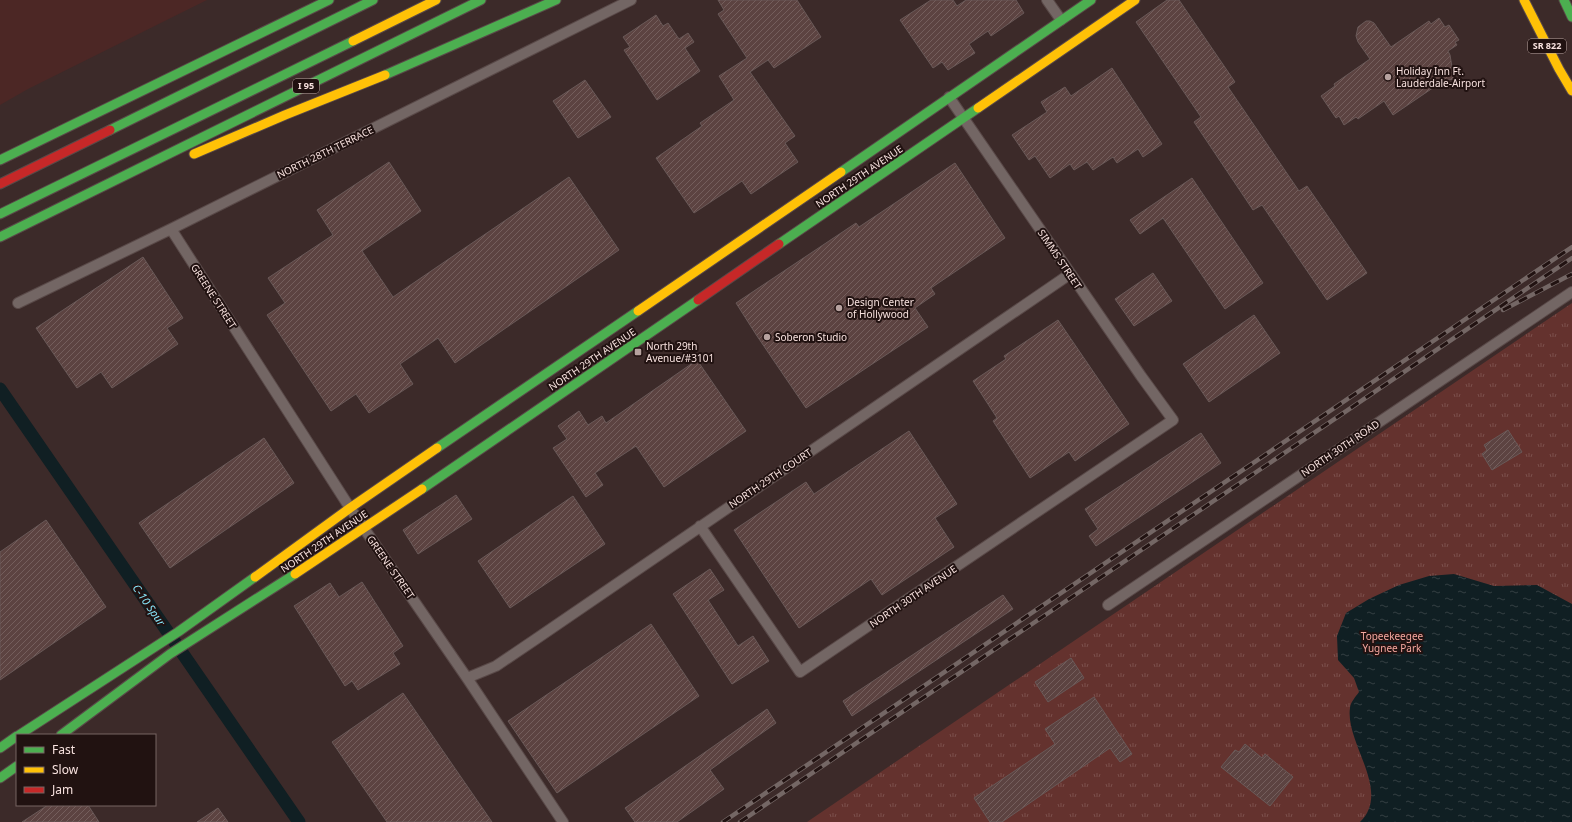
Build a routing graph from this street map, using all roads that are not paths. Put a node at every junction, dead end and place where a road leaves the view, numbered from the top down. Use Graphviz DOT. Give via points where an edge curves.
graph roads {
  1 [pos="318,0"];
  2 [pos="329,0"];
  3 [pos="373,0"];
  4 [pos="436,0"];
  5 [pos="481,0"];
  6 [pos="556,0"];
  7 [pos="631,0"];
  8 [pos="1047,0"];
  9 [pos="1090,0"];
  10 [pos="1135,0"];
  11 [pos="1524,0"];
  12 [pos="1564,0"];
  13 [pos="1572,17"];
  14 [pos="1061,20"];
  15 [pos="249,40"];
  16 [pos="1572,91"];
  17 [pos="949,97"];
  18 [pos="963,118"];
  19 [pos="186,157"];
  20 [pos="0,160"];
  21 [pos="165,166"];
  22 [pos="131,172"];
  23 [pos="0,184"];
  24 [pos="0,214"];
  25 [pos="170,229"];
  26 [pos="0,237"];
  27 [pos="1070,274"];
  28 [pos="1572,292"];
  29 [pos="18,303"];
  30 [pos="1173,420"];
  31 [pos="350,508"];
  32 [pos="700,526"];
  33 [pos="364,528"];
  34 [pos="1108,605"];
  35 [pos="468,678"];
  36 [pos="21,734"];
  37 [pos="62,734"];
  38 [pos="16,737"];
  39 [pos="0,748"];
  40 [pos="16,767"];
  41 [pos="0,778"];
  42 [pos="563,822"];
  1 -- 15 [label="main road"];
  2 -- 15 [label="main road"];
  3 -- 23 [label="main road"];
  4 -- 24 [label="main road"];
  5 -- 22 [label="main road, I 95"];
  6 -- 19 [label="main road" via="355,88"];
  7 -- 25 [label="street, NORTH 28TH TERRACE"];
  8 -- 14 [label="street"];
  9 -- 14 [label="main road, NORTH 29TH AVENUE"];
  10 -- 18 [label="main road, NORTH 29TH AVENUE"];
  11 -- 16 [label="main road, SR 822"];
  12 -- 13 [label="main road"];
  14 -- 17 [label="main road, NORTH 29TH AVENUE"];
  15 -- 20 [label="main road"];
  17 -- 18 [label="street, SIMMS STREET"];
  17 -- 31 [label="main road, NORTH 29TH AVENUE"];
  18 -- 27 [label="street, SIMMS STREET"];
  18 -- 33 [label="main road, NORTH 29TH AVENUE"];
  21 -- 22 [label="main road"];
  22 -- 26 [label="main road, I 95"];
  25 -- 29 [label="street, NORTH 28TH TERRACE"];
  25 -- 31 [label="street, GREENE STREET"];
  27 -- 30 [label="street, SIMMS STREET"];
  27 -- 32 [label="street, NORTH 29TH COURT"];
  28 -- 34 [label="street, NORTH 30TH ROAD"];
  30 -- 32 [label="street, NORTH 30TH AVENUE" via="800,672"];
  31 -- 33 [label="street, GREENE STREET"];
  31 -- 36 [label="main road, NORTH 29TH AVENUE" via="178,632"];
  32 -- 35 [label="street, NORTH 29TH COURT" via="496,666"];
  33 -- 35 [label="street, GREENE STREET"];
  33 -- 37 [label="main road, NORTH 29TH AVENUE" via="170,654"];
  35 -- 42 [label="street, GREENE STREET"];
  38 -- 39 [label="main road, NORTH 29TH AVENUE"];
  40 -- 41 [label="main road"];
}
